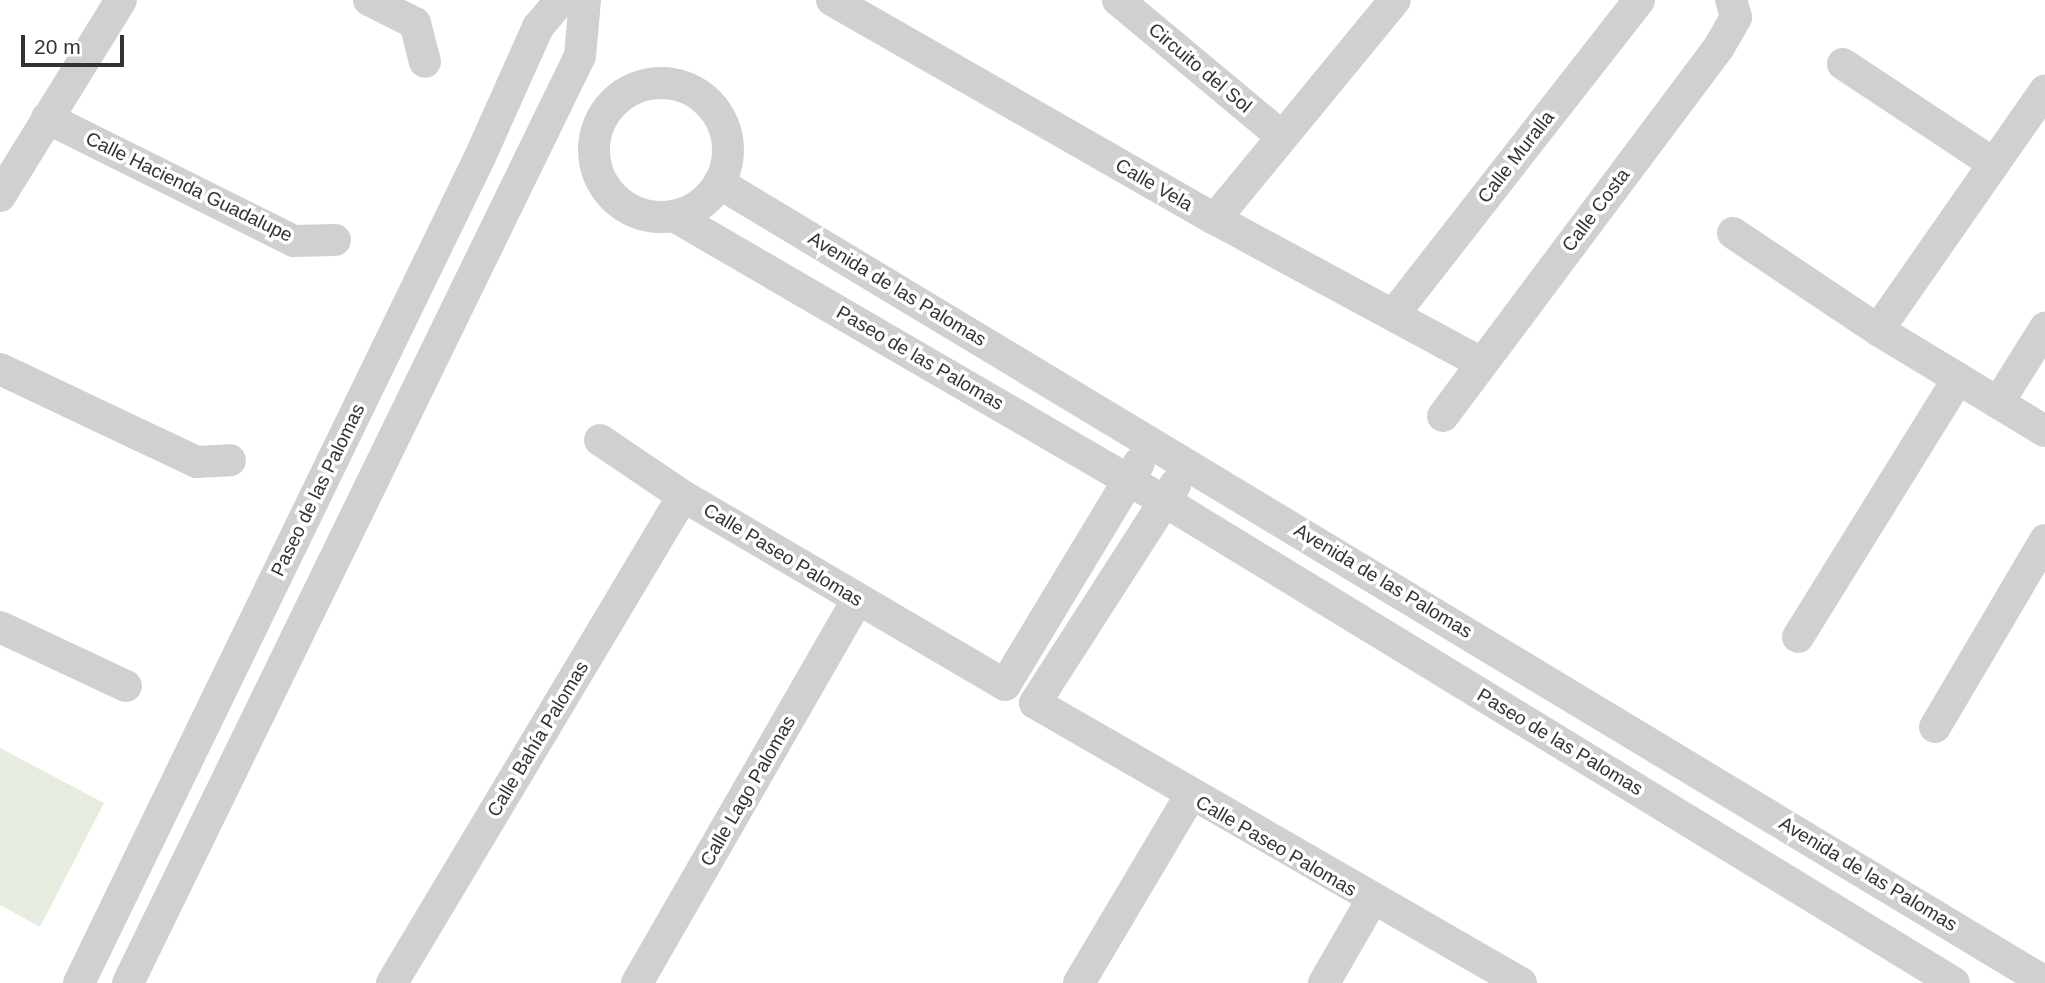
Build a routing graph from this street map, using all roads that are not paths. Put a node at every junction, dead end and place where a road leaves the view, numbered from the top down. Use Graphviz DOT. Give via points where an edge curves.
graph roads {
  1 [pos="121,0"];
  2 [pos="369,0"];
  3 [pos="561,0"];
  4 [pos="586,0"];
  5 [pos="832,0"];
  6 [pos="1118,0"];
  7 [pos="1395,0"];
  8 [pos="1639,0"];
  9 [pos="1731,0"];
  10 [pos="425,62"];
  11 [pos="522,62"];
  12 [pos="1843,64"];
  13 [pos="562,91"];
  14 [pos="2045,91"];
  15 [pos="47,118"];
  16 [pos="601,121"];
  17 [pos="1281,136"];
  18 [pos="1994,164"];
  19 [pos="719,183"];
  20 [pos="0,196"];
  21 [pos="674,216"];
  22 [pos="1215,219"];
  23 [pos="1733,233"];
  24 [pos="335,240"];
  25 [pos="1394,314"];
  26 [pos="2045,328"];
  27 [pos="1878,330"];
  28 [pos="1481,363"];
  29 [pos="0,369"];
  30 [pos="1958,379"];
  31 [pos="1998,403"];
  32 [pos="1443,416"];
  33 [pos="2045,431"];
  34 [pos="600,440"];
  35 [pos="1152,441"];
  36 [pos="229,460"];
  37 [pos="1189,463"];
  38 [pos="1128,480"];
  39 [pos="683,496"];
  40 [pos="1166,502"];
  41 [pos="2045,540"];
  42 [pos="858,599"];
  43 [pos="0,627"];
  44 [pos="1798,637"];
  45 [pos="126,686"];
  46 [pos="1935,727"];
  47 [pos="1724,787"];
  48 [pos="1189,796"];
  49 [pos="1702,829"];
  50 [pos="1372,900"];
  51 [pos="2045,982"];
  52 [pos="79,983"];
  53 [pos="128,983"];
  54 [pos="393,983"];
  55 [pos="637,983"];
  56 [pos="1079,983"];
  57 [pos="1324,983"];
  58 [pos="1521,983"];
  59 [pos="1954,983"];
  1 -- 15 [label="street"];
  2 -- 10 [label="street" via="415,23"];
  3 -- 11 [label="street, Paseo de las Palomas" via="538,27"];
  4 -- 13 [label="street" via="580,56"];
  5 -- 22 [label="street, Calle Vela"];
  6 -- 17 [label="street, Circuito del Sol"];
  7 -- 17 [label="street"];
  8 -- 25 [label="street, Calle Muralla"];
  9 -- 28 [label="street, Calle Costa" via="1735,17 1718,47"];
  11 -- 13 [label="street"];
  11 -- 52 [label="street, Paseo de las Palomas" via="473,172"];
  12 -- 18 [label="street"];
  13 -- 16 [label="street"];
  13 -- 53 [label="street"];
  14 -- 18 [label="street"];
  15 -- 20 [label="street"];
  15 -- 24 [label="street, Calle Hacienda Guadalupe" via="293,241"];
  16 -- 19 [label="street" via="621,97 642,86 660,83 695,93 720,119 726,136 728,154"];
  16 -- 21 [label="street" via="594,157 608,191 638,213"];
  17 -- 22 [label="street"];
  18 -- 27 [label="street"];
  19 -- 21 [label="street" via="697,207"];
  19 -- 35 [label="street, Avenida de las Palomas"];
  21 -- 38 [label="street, Paseo de las Palomas"];
  22 -- 25 [label="street, Calle Vela"];
  23 -- 27 [label="street"];
  25 -- 28 [label="street, Calle Vela"];
  26 -- 31 [label="street"];
  27 -- 30 [label="street"];
  28 -- 32 [label="street, Calle Costa"];
  29 -- 36 [label="street" via="197,462"];
  30 -- 31 [label="street"];
  30 -- 44 [label="street"];
  31 -- 33 [label="street"];
  34 -- 39 [label="street, Calle Paseo Palomas"];
  35 -- 37 [label="street, Avenida de las Palomas"];
  35 -- 38 [label="street"];
  37 -- 40 [label="street"];
  37 -- 47 [label="street, Avenida de las Palomas"];
  38 -- 40 [label="street, Paseo de las Palomas"];
  38 -- 42 [label="street, Calle Paseo Palomas" via="1005,685"];
  39 -- 42 [label="street, Calle Paseo Palomas"];
  39 -- 54 [label="street, Calle Bahía Palomas"];
  40 -- 48 [label="street, Calle Paseo Palomas" via="1035,704"];
  40 -- 49 [label="street, Paseo de las Palomas"];
  41 -- 46 [label="street"];
  42 -- 55 [label="street, Calle Lago Palomas"];
  43 -- 45 [label="street"];
  47 -- 49 [label="street"];
  47 -- 51 [label="street, Avenida de las Palomas"];
  48 -- 50 [label="street, Calle Paseo Palomas"];
  48 -- 56 [label="street"];
  49 -- 59 [label="street, Paseo de las Palomas"];
  50 -- 57 [label="street"];
  50 -- 58 [label="street, Calle Paseo Palomas"];
}
